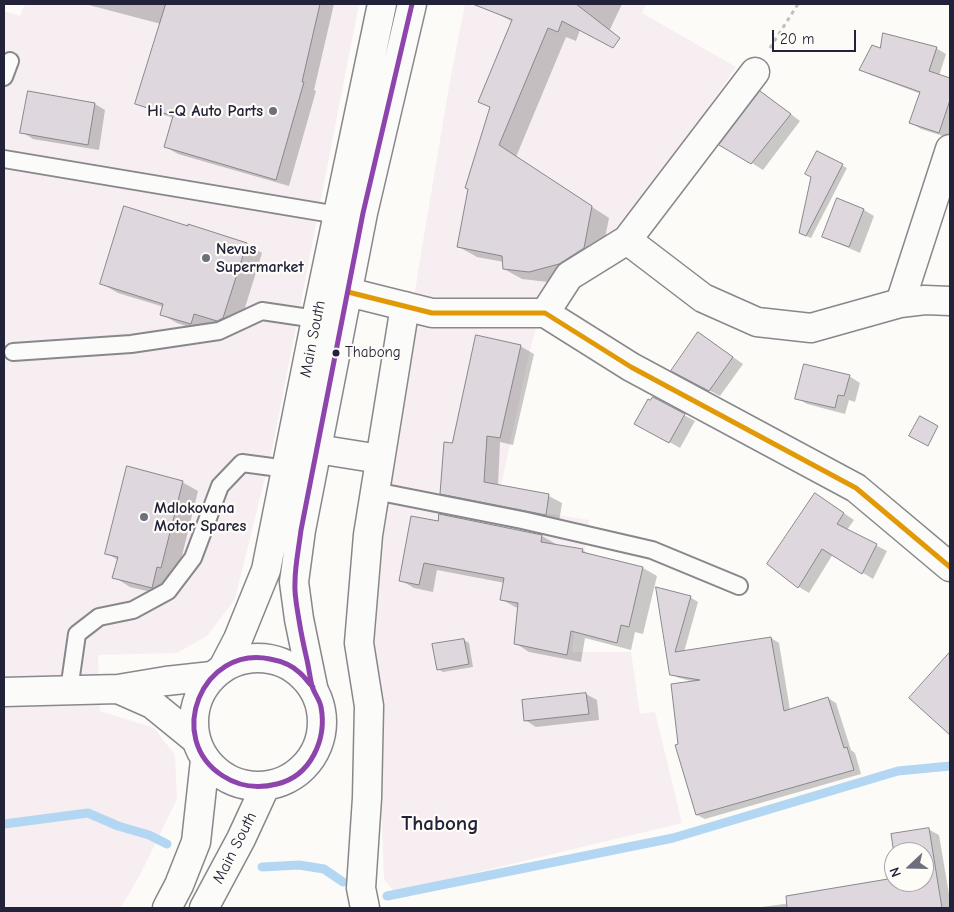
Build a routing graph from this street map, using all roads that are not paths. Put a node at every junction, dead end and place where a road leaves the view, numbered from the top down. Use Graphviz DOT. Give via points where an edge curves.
graph roads {
  1 [pos="382,4"];
  2 [pos="412,4"];
  3 [pos="755,72"];
  4 [pos="950,149"];
  5 [pos="4,158"];
  6 [pos="338,215"];
  7 [pos="627,240"];
  8 [pos="348,292"];
  9 [pos="950,301"];
  10 [pos="900,303"];
  11 [pos="405,306"];
  12 [pos="545,313"];
  13 [pos="316,319"];
  14 [pos="13,352"];
  15 [pos="317,449"];
  16 [pos="380,459"];
  17 [pos="287,469"];
  18 [pos="375,491"];
  19 [pos="950,567"];
  20 [pos="739,586"];
  21 [pos="217,672"];
  22 [pos="312,688"];
  23 [pos="118,689"];
  24 [pos="69,690"];
  25 [pos="4,692"];
  26 [pos="200,749"];
  27 [pos="264,787"];
  28 [pos="167,908"];
  29 [pos="204,908"];
  30 [pos="365,908"];
  1 -- 6 [label="main road, Main South"];
  2 -- 8 [label="main road, Main South"];
  3 -- 7 [label="main road"];
  4 -- 10 [label="main road"];
  5 -- 6 [label="lane"];
  6 -- 13 [label="main road, Main South"];
  7 -- 10 [label="main road" via="702,298 757,322 811,328"];
  7 -- 12 [label="main road" via="569,276"];
  8 -- 11 [label="main road"];
  8 -- 15 [label="main road, Main South"];
  9 -- 10 [label="main road"];
  11 -- 12 [label="main road" via="432,313"];
  11 -- 16 [label="main road"];
  12 -- 19 [label="main road" via="631,367 856,488"];
  13 -- 14 [label="lane" via="262,311 220,331 131,344"];
  13 -- 17 [label="main road, Main South"];
  15 -- 16 [label="main road"];
  15 -- 22 [label="main road, Main South" via="300,530 294,582"];
  16 -- 18 [label="main road"];
  17 -- 21 [label="main road, Main South" via="266,570 238,639"];
  17 -- 24 [label="lane" via="242,463 220,486 194,558 168,591 134,610 99,617 77,634"];
  18 -- 20 [label="lane" via="652,550"];
  18 -- 30 [label="main road" via="359,643 369,706 361,888"];
  21 -- 22 [label="main road, Main South" via="241,660 262,657 282,662 299,672"];
  21 -- 23 [label="main road"];
  21 -- 26 [label="main road, Main South" via="202,690 196,706 194,722"];
  22 -- 27 [label="main road, Main South" via="321,705 323,724 320,742 312,759 283,783"];
  23 -- 24 [label="main road"];
  23 -- 26 [label="main road" via="152,704"];
  24 -- 25 [label="main road"];
  26 -- 27 [label="main road, Main South" via="217,772 232,781"];
  26 -- 28 [label="main road, Main South" via="196,842"];
  27 -- 29 [label="main road, Main South" via="242,840"];
}
